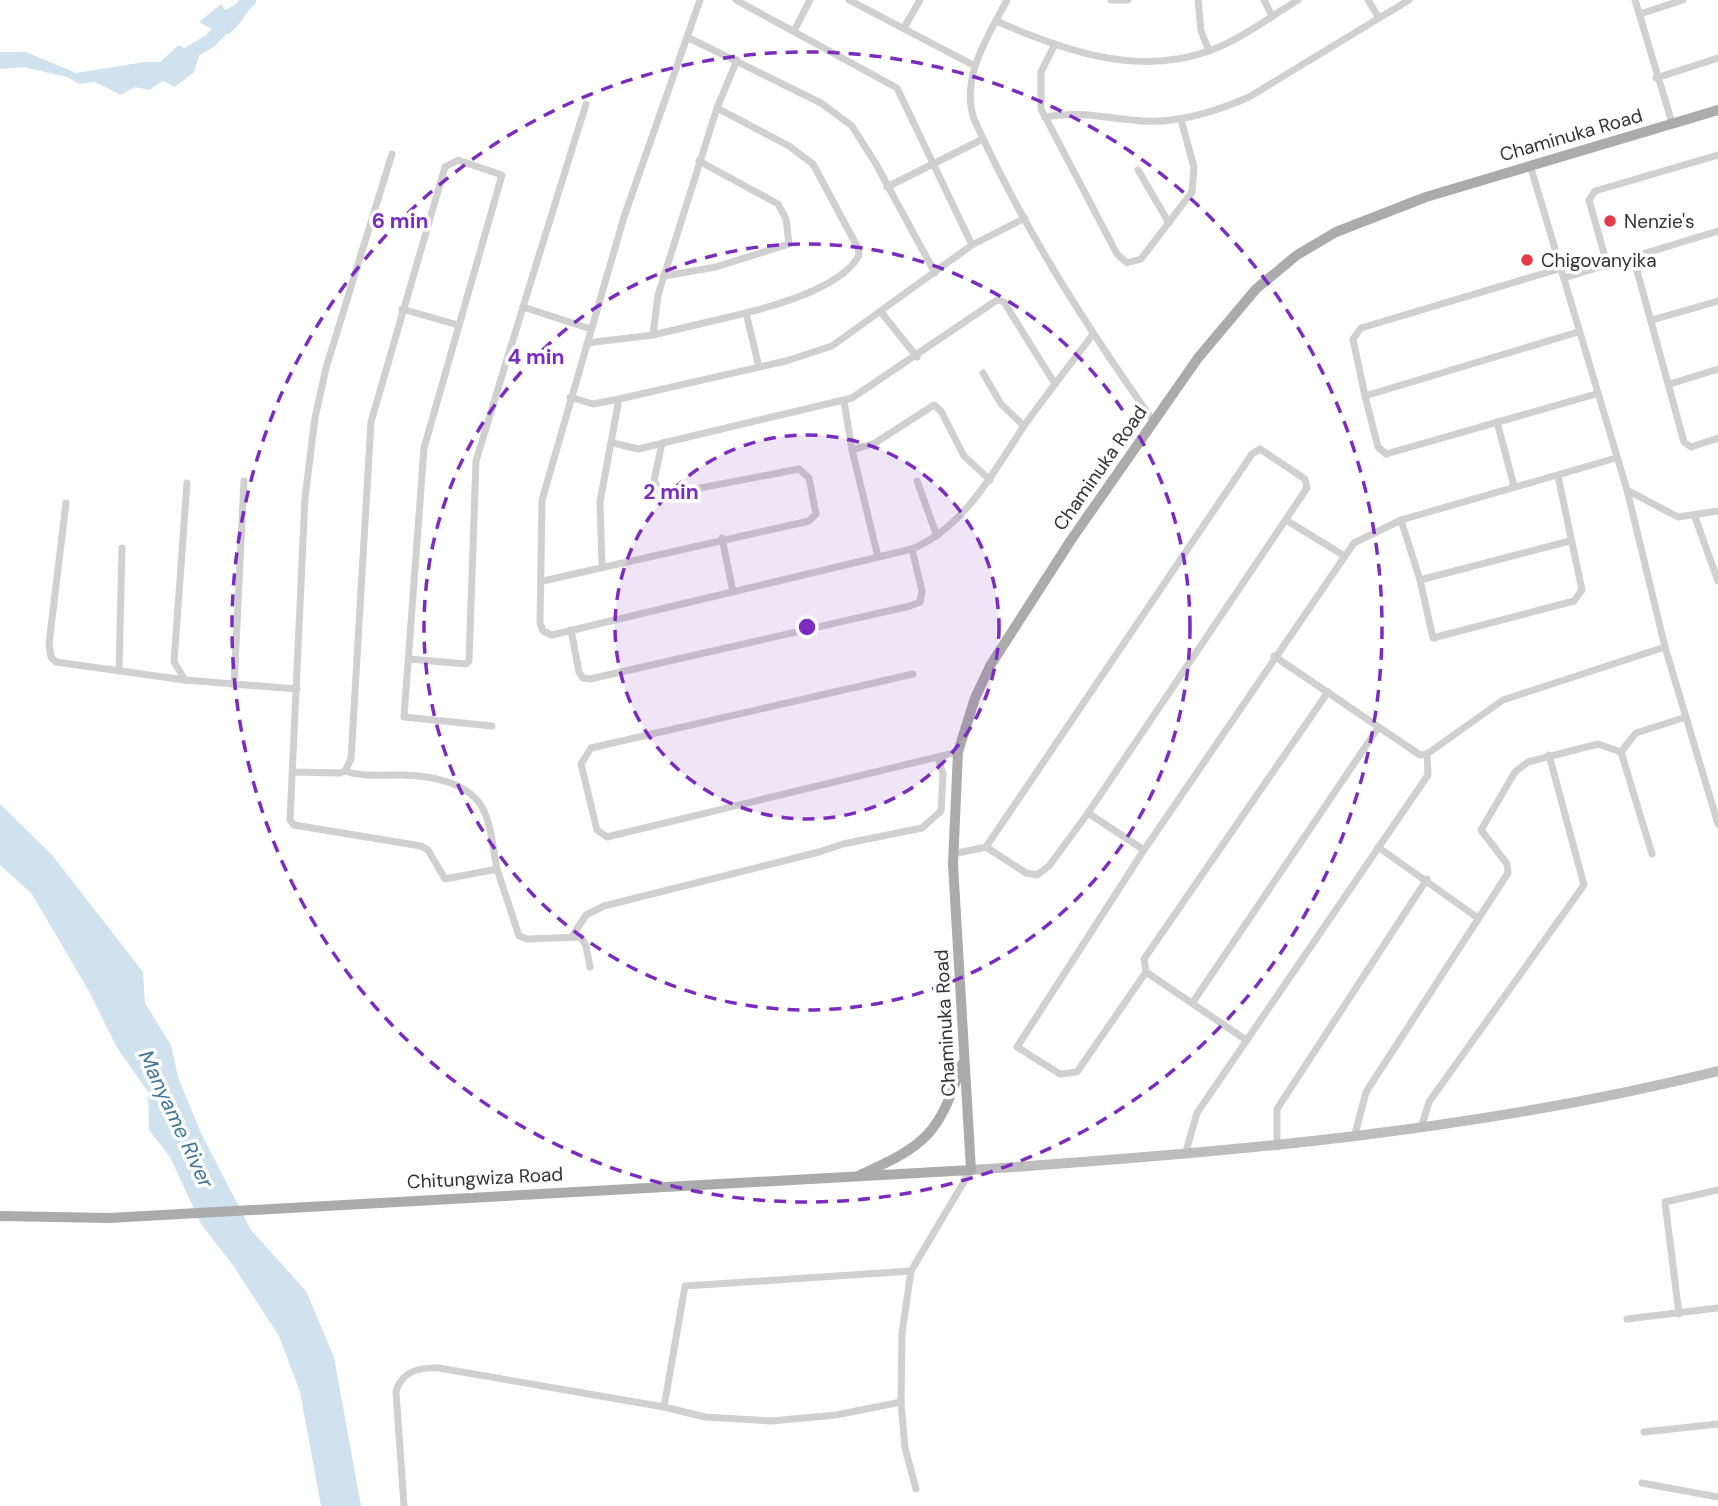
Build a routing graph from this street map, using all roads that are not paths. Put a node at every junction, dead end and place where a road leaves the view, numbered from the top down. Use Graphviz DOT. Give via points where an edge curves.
graph roads {
  1 [pos="701,0"];
  2 [pos="736,0"];
  3 [pos="810,0"];
  4 [pos="849,0"];
  5 [pos="920,0"];
  6 [pos="1007,0"];
  7 [pos="1111,0"];
  8 [pos="1128,0"];
  9 [pos="1198,0"];
  10 [pos="1264,0"];
  11 [pos="1298,0"];
  12 [pos="1368,0"];
  13 [pos="1409,0"];
  14 [pos="1635,0"];
  15 [pos="1684,0"];
  16 [pos="1640,15"];
  17 [pos="1272,16"];
  18 [pos="1379,18"];
  19 [pos="996,20"];
  20 [pos="904,28"];
  21 [pos="794,31"];
  22 [pos="689,38"];
  23 [pos="1054,46"];
  24 [pos="1209,51"];
  25 [pos="1718,58"];
  26 [pos="737,60"];
  27 [pos="975,66"];
  28 [pos="1656,78"];
  29 [pos="586,104"];
  30 [pos="717,108"];
  31 [pos="1718,110"];
  32 [pos="1045,117"];
  33 [pos="1181,120"];
  34 [pos="1672,123"];
  35 [pos="983,139"];
  36 [pos="392,154"];
  37 [pos="1718,155"];
  38 [pos="699,162"];
  39 [pos="935,163"];
  40 [pos="1531,165"];
  41 [pos="1138,170"];
  42 [pos="887,187"];
  43 [pos="1025,218"];
  44 [pos="1169,223"];
  45 [pos="1718,231"];
  46 [pos="972,245"];
  47 [pos="1633,256"];
  48 [pos="1607,264"];
  49 [pos="1562,268"];
  50 [pos="934,273"];
  51 [pos="664,275"];
  52 [pos="1564,278"];
  53 [pos="1718,301"];
  54 [pos="523,307"];
  55 [pos="402,309"];
  56 [pos="881,312"];
  57 [pos="746,313"];
  58 [pos="1652,320"];
  59 [pos="458,325"];
  60 [pos="591,329"];
  61 [pos="1578,332"];
  62 [pos="1093,334"];
  63 [pos="653,335"];
  64 [pos="587,343"];
  65 [pos="917,357"];
  66 [pos="759,367"];
  67 [pos="1718,369"];
  68 [pos="984,373"];
  69 [pos="1055,384"];
  70 [pos="1670,384"];
  71 [pos="1596,394"];
  72 [pos="1365,396"];
  73 [pos="570,397"];
  74 [pos="619,399"];
  75 [pos="844,401"];
  76 [pos="1154,422"];
  77 [pos="1497,422"];
  78 [pos="1024,426"];
  79 [pos="1718,438"];
  80 [pos="613,443"];
  81 [pos="662,443"];
  82 [pos="852,450"];
  83 [pos="1616,458"];
  84 [pos="1558,476"];
  85 [pos="990,480"];
  86 [pos="244,481"];
  87 [pos="917,481"];
  88 [pos="187,483"];
  89 [pos="1514,486"];
  90 [pos="1627,490"];
  91 [pos="66,503"];
  92 [pos="1718,511"];
  93 [pos="1695,517"];
  94 [pos="1286,520"];
  95 [pos="1401,520"];
  96 [pos="937,536"];
  97 [pos="722,538"];
  98 [pos="1570,541"];
  99 [pos="122,548"];
  100 [pos="912,549"];
  101 [pos="1343,555"];
  102 [pos="878,557"];
  103 [pos="603,566"];
  104 [pos="1420,580"];
  105 [pos="543,581"];
  106 [pos="1718,581"];
  107 [pos="733,592"];
  108 [pos="571,630"];
  109 [pos="1665,646"];
  110 [pos="1274,656"];
  111 [pos="409,659"];
  112 [pos="119,671"];
  113 [pos="913,674"];
  114 [pos="185,680"];
  115 [pos="234,685"];
  116 [pos="297,689"];
  117 [pos="1328,692"];
  118 [pos="1686,717"];
  119 [pos="492,726"];
  120 [pos="1378,728"];
  121 [pos="958,752"];
  122 [pos="1621,752"];
  123 [pos="1427,754"];
  124 [pos="1549,755"];
  125 [pos="938,758"];
  126 [pos="345,771"];
  127 [pos="293,772"];
  128 [pos="1088,813"];
  129 [pos="1718,824"];
  130 [pos="986,847"];
  131 [pos="1378,847"];
  132 [pos="1144,850"];
  133 [pos="953,854"];
  134 [pos="1652,854"];
  135 [pos="497,869"];
  136 [pos="1427,879"];
  137 [pos="1478,918"];
  138 [pos="573,935"];
  139 [pos="590,967"];
  140 [pos="1146,972"];
  141 [pos="1193,1002"];
  142 [pos="1246,1040"];
  143 [pos="964,1058"];
  144 [pos="1718,1071"];
  145 [pos="1420,1128"];
  146 [pos="1354,1138"];
  147 [pos="1277,1147"];
  148 [pos="1185,1156"];
  149 [pos="971,1170"];
  150 [pos="854,1178"];
  151 [pos="1718,1190"];
  152 [pos="0,1216"];
  153 [pos="911,1270"];
  154 [pos="1718,1308"];
  155 [pos="1679,1314"];
  156 [pos="1627,1320"];
  157 [pos="901,1402"];
  158 [pos="664,1407"];
  159 [pos="1718,1424"];
  160 [pos="1644,1432"];
  161 [pos="1642,1483"];
  162 [pos="916,1489"];
  163 [pos="1718,1497"];
  164 [pos="404,1506"];
  1 -- 22 [label="street"];
  2 -- 21 [label="street"];
  3 -- 21 [label="street"];
  4 -- 20 [label="street"];
  5 -- 20 [label="street"];
  6 -- 19 [label="street"];
  7 -- 8 [label="street"];
  9 -- 24 [label="street" via="1201,31"];
  10 -- 17 [label="street"];
  11 -- 17 [label="street"];
  12 -- 18 [label="street"];
  13 -- 18 [label="street"];
  14 -- 16 [label="street"];
  15 -- 16 [label="street"];
  16 -- 28 [label="street"];
  17 -- 24 [label="street"];
  18 -- 33 [label="street" via="1249,97"];
  19 -- 23 [label="street"];
  19 -- 27 [label="street"];
  20 -- 27 [label="street"];
  21 -- 39 [label="street" via="897,88"];
  22 -- 26 [label="street"];
  22 -- 60 [label="street" via="624,217"];
  23 -- 24 [label="street" via="1100,58 1145,62"];
  23 -- 32 [label="street" via="1041,72 1038,92"];
  25 -- 28 [label="street"];
  26 -- 30 [label="street"];
  26 -- 42 [label="street" via="845,120"];
  27 -- 35 [label="street" via="969,104"];
  28 -- 34 [label="street"];
  29 -- 54 [label="street"];
  30 -- 38 [label="street"];
  30 -- 57 [label="street" via="813,164 859,255 801,298"];
  31 -- 34 [label="main road, Chaminuka Road"];
  32 -- 33 [label="street" via="1066,113"];
  32 -- 44 [label="street" via="1121,259 1136,263"];
  33 -- 44 [label="street" via="1194,167 1194,186"];
  34 -- 40 [label="main road, Chaminuka Road"];
  35 -- 39 [label="street"];
  35 -- 43 [label="street"];
  36 -- 116 [label="street" via="315,418 305,498"];
  37 -- 48 [label="street" via="1595,191 1590,200"];
  38 -- 51 [label="street"];
  38 -- 51 [label="street" via="778,204 786,219 789,244 716,267"];
  39 -- 42 [label="street"];
  39 -- 46 [label="street"];
  40 -- 49 [label="street"];
  40 -- 76 [label="main road, Chaminuka Road" via="1426,197 1336,232 1297,255 1256,289 1215,334"];
  41 -- 44 [label="street"];
  42 -- 50 [label="street"];
  43 -- 46 [label="street"];
  43 -- 62 [label="street"];
  45 -- 47 [label="street"];
  46 -- 50 [label="street"];
  47 -- 48 [label="street"];
  47 -- 58 [label="street"];
  48 -- 52 [label="street"];
  49 -- 52 [label="street"];
  49 -- 72 [label="street" via="1361,328 1353,339"];
  50 -- 56 [label="street"];
  51 -- 63 [label="street"];
  52 -- 61 [label="street"];
  53 -- 58 [label="street"];
  54 -- 60 [label="street"];
  54 -- 111 [label="street" via="476,461 468,661"];
  55 -- 59 [label="street"];
  55 -- 59 [label="street" via="445,167 457,160 468,161 502,175"];
  55 -- 126 [label="street" via="371,422 351,759"];
  56 -- 65 [label="street"];
  56 -- 66 [label="street" via="832,346"];
  57 -- 63 [label="street"];
  57 -- 66 [label="street"];
  58 -- 70 [label="street"];
  59 -- 111 [label="street" via="424,448"];
  60 -- 64 [label="street"];
  61 -- 71 [label="street"];
  61 -- 72 [label="street"];
  62 -- 69 [label="street"];
  62 -- 76 [label="street"];
  63 -- 64 [label="street"];
  64 -- 73 [label="street"];
  65 -- 69 [label="street" via="999,300"];
  65 -- 75 [label="street"];
  66 -- 74 [label="street"];
  67 -- 70 [label="street"];
  68 -- 78 [label="street" via="1001,404"];
  69 -- 78 [label="street"];
  70 -- 79 [label="street" via="1684,442 1691,447"];
  71 -- 77 [label="street"];
  71 -- 83 [label="street"];
  72 -- 77 [label="street" via="1378,447 1386,454"];
  73 -- 74 [label="street" via="593,404"];
  73 -- 105 [label="street" via="542,500"];
  74 -- 80 [label="street"];
  75 -- 81 [label="street"];
  75 -- 82 [label="street"];
  76 -- 121 [label="main road, Chaminuka Road" via="990,666"];
  77 -- 89 [label="street"];
  78 -- 85 [label="street"];
  80 -- 81 [label="street" via="638,449"];
  80 -- 103 [label="street" via="600,502"];
  81 -- 97 [label="street" via="654,481 659,490 669,494 799,469 809,478 817,511 813,518"];
  82 -- 85 [label="street" via="876,443 934,405 964,456"];
  82 -- 102 [label="street"];
  83 -- 84 [label="street"];
  83 -- 90 [label="street"];
  84 -- 89 [label="street"];
  84 -- 98 [label="street"];
  85 -- 96 [label="street"];
  86 -- 115 [label="street"];
  87 -- 96 [label="street"];
  88 -- 114 [label="street" via="174,662"];
  89 -- 95 [label="street"];
  90 -- 93 [label="street" via="1678,517"];
  90 -- 109 [label="street"];
  91 -- 112 [label="street" via="51,657 56,662"];
  92 -- 93 [label="street"];
  93 -- 106 [label="street"];
  94 -- 101 [label="street"];
  94 -- 128 [label="street"];
  94 -- 130 [label="street" via="1307,488 1305,479 1260,449 1240,471"];
  95 -- 101 [label="street" via="1354,543"];
  95 -- 104 [label="street"];
  96 -- 100 [label="street"];
  97 -- 103 [label="street"];
  97 -- 107 [label="street"];
  98 -- 104 [label="street"];
  98 -- 104 [label="street" via="1582,590 1574,601 1446,635 1433,638"];
  99 -- 112 [label="street"];
  100 -- 102 [label="street"];
  100 -- 108 [label="street" via="922,591 920,602 910,606 590,679 579,672"];
  101 -- 110 [label="street"];
  102 -- 107 [label="street"];
  103 -- 105 [label="street"];
  105 -- 108 [label="street" via="543,631 552,635"];
  107 -- 108 [label="street"];
  109 -- 118 [label="street"];
  109 -- 123 [label="street" via="1503,700"];
  110 -- 117 [label="street"];
  110 -- 132 [label="street"];
  111 -- 119 [label="street" via="404,717"];
  112 -- 114 [label="street"];
  113 -- 125 [label="street" via="591,748 581,764 597,830 607,837"];
  114 -- 115 [label="street"];
  115 -- 116 [label="street"];
  116 -- 127 [label="street"];
  117 -- 120 [label="street"];
  117 -- 140 [label="street" via="1144,959"];
  118 -- 122 [label="street" via="1636,733"];
  118 -- 129 [label="street"];
  120 -- 123 [label="street" via="1420,755"];
  120 -- 141 [label="street"];
  121 -- 125 [label="street"];
  121 -- 133 [label="main road, Chaminuka Road"];
  122 -- 124 [label="street" via="1598,744"];
  122 -- 134 [label="street"];
  123 -- 131 [label="street" via="1428,775"];
  124 -- 137 [label="street" via="1528,761 1515,772 1482,827 1509,870"];
  124 -- 145 [label="street" via="1584,885 1429,1102"];
  125 -- 138 [label="street" via="943,774 941,811 922,828 639,895 586,915"];
  126 -- 127 [label="street"];
  126 -- 135 [label="street" via="451,782 471,793 484,811"];
  127 -- 135 [label="street" via="289,814 294,825 421,846 445,879"];
  128 -- 130 [label="street" via="1049,866 1037,875 1026,873"];
  128 -- 132 [label="street"];
  130 -- 133 [label="street"];
  131 -- 136 [label="street"];
  131 -- 142 [label="street"];
  132 -- 140 [label="street" via="1017,1047 1060,1074 1077,1072"];
  133 -- 143 [label="main road, Chaminuka Road"];
  135 -- 138 [label="street" via="519,936"];
  136 -- 137 [label="street"];
  136 -- 147 [label="street" via="1278,1110"];
  137 -- 146 [label="street" via="1366,1092"];
  138 -- 139 [label="street" via="581,937 586,946"];
  140 -- 141 [label="street"];
  141 -- 142 [label="street"];
  142 -- 148 [label="street" via="1197,1113"];
  143 -- 149 [label="main road, Chaminuka Road"];
  143 -- 150 [label="main road" via="944,1114 933,1129 905,1154"];
  144 -- 145 [label="main road" via="1536,1110"];
  145 -- 146 [label="main road"];
  146 -- 147 [label="main road"];
  147 -- 148 [label="main road"];
  148 -- 149 [label="main road"];
  149 -- 150 [label="main road, Chitungwiza Road"];
  149 -- 153 [label="street"];
  150 -- 152 [label="main road, Chitungwiza Road" via="97,1219"];
  151 -- 155 [label="street" via="1665,1202"];
  153 -- 157 [label="street" via="902,1333"];
  153 -- 158 [label="street" via="685,1286"];
  154 -- 155 [label="street"];
  155 -- 156 [label="street"];
  157 -- 158 [label="street" via="771,1422 705,1417"];
  157 -- 162 [label="street" via="905,1448"];
  158 -- 164 [label="street" via="439,1368 415,1370 401,1379 396,1392"];
  159 -- 160 [label="street"];
  161 -- 163 [label="street"];
}
